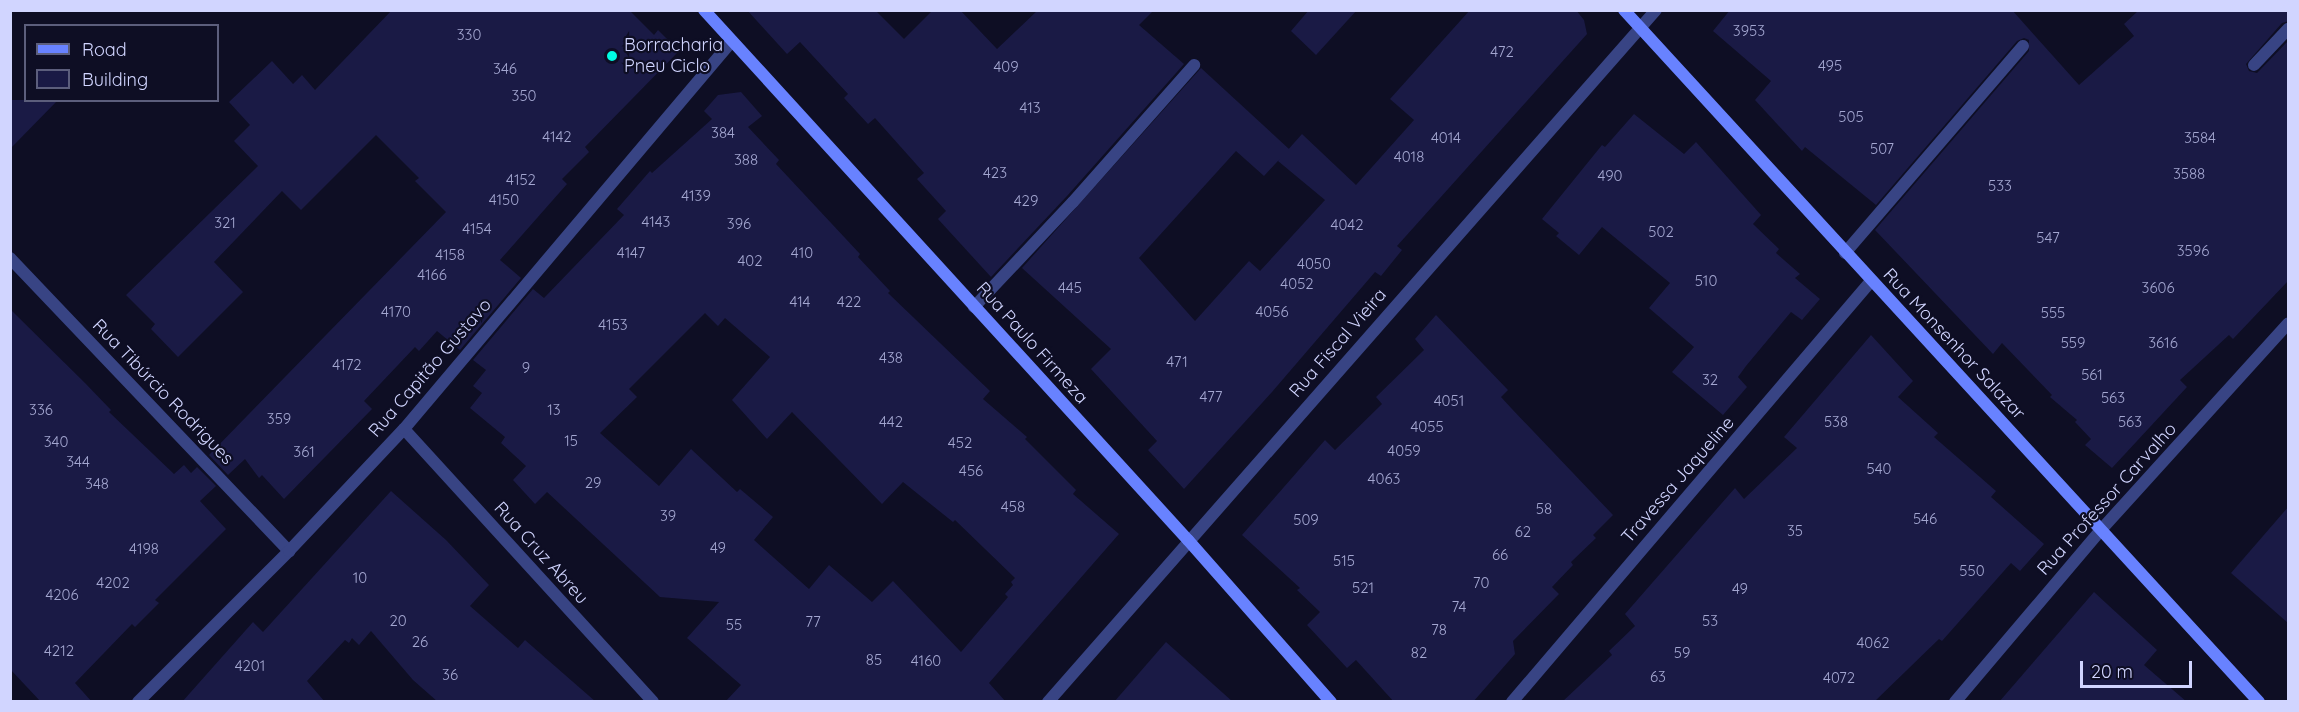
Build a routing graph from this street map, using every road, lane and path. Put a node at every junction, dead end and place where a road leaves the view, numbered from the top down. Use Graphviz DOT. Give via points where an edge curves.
graph roads {
  1 [pos="704,10"];
  2 [pos="1624,10"];
  3 [pos="1656,10"];
  4 [pos="1640,28"];
  5 [pos="2289,29"];
  6 [pos="731,42"];
  7 [pos="2023,46"];
  8 [pos="1194,65"];
  9 [pos="2254,65"];
  10 [pos="1845,253"];
  11 [pos="10,258"];
  12 [pos="1871,281"];
  13 [pos="974,307"];
  14 [pos="2289,324"];
  15 [pos="404,429"];
  16 [pos="2100,531"];
  17 [pos="1188,540"];
  18 [pos="289,550"];
  19 [pos="138,702"];
  20 [pos="652,702"];
  21 [pos="1048,702"];
  22 [pos="1331,702"];
  23 [pos="1512,702"];
  24 [pos="1955,702"];
  25 [pos="2259,702"];
  1 -- 6 [label="street, Rua Paulo Firmeza"];
  2 -- 4 [label="street, Rua Monsenhor Salazar"];
  3 -- 4 [label="street, Rua Fiscal Vieira"];
  4 -- 10 [label="street, Rua Monsenhor Salazar"];
  4 -- 17 [label="street, Rua Fiscal Vieira"];
  5 -- 9 [label="street"];
  6 -- 13 [label="street, Rua Paulo Firmeza"];
  6 -- 15 [label="street, Rua Capitão Gustavo"];
  7 -- 10 [label="street"];
  8 -- 13 [label="street"];
  10 -- 12 [label="street, Rua Monsenhor Salazar"];
  11 -- 18 [label="street, Rua Tibúrcio Rodrigues"];
  12 -- 16 [label="street, Rua Monsenhor Salazar"];
  12 -- 23 [label="street, Travessa Jaqueline"];
  13 -- 17 [label="street, Rua Paulo Firmeza"];
  14 -- 16 [label="street, Rua Professor Carvalho"];
  15 -- 18 [label="street, Rua Capitão Gustavo"];
  15 -- 20 [label="street, Rua Cruz Abreu"];
  16 -- 24 [label="street, Rua Professor Carvalho"];
  16 -- 25 [label="street, Rua Monsenhor Salazar"];
  17 -- 21 [label="street, Rua Fiscal Vieira"];
  17 -- 22 [label="street, Rua Paulo Firmeza"];
  18 -- 19 [label="street, Rua Capitão Gustavo"];
}
